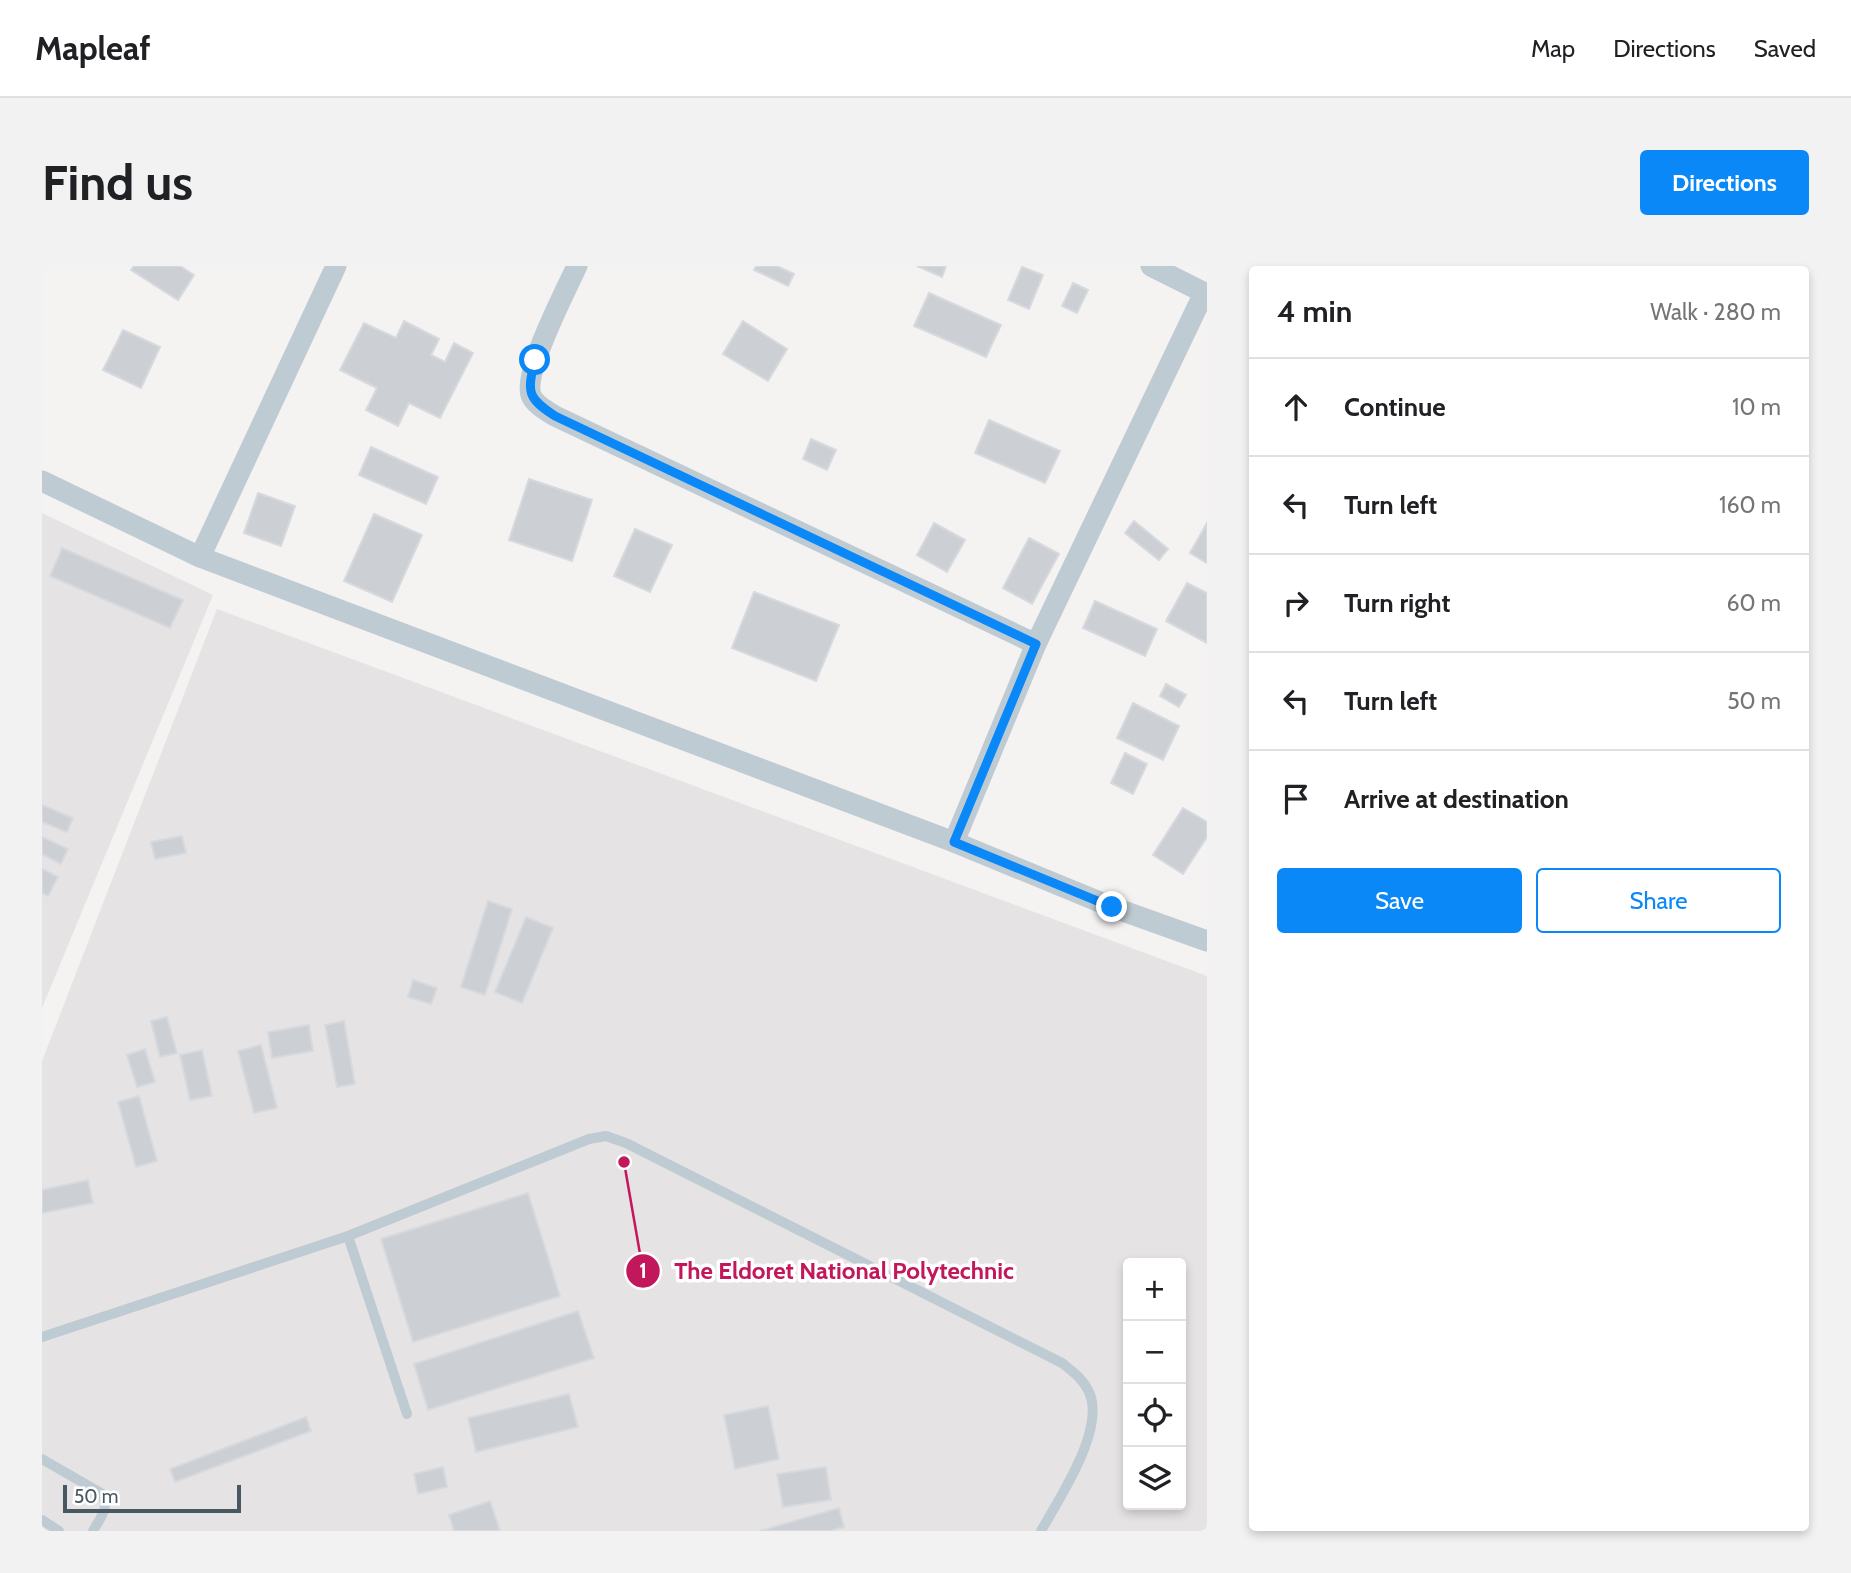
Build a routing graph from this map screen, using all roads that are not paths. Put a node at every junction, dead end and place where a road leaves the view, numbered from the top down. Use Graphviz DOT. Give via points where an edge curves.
graph roads {
  1 [pos="336,266"];
  2 [pos="577,266"];
  3 [pos="1151,266"];
  4 [pos="1187,274"];
  5 [pos="1206,294"];
  6 [pos="42,481"];
  7 [pos="200,556"];
  8 [pos="1036,644"];
  9 [pos="954,842"];
  10 [pos="1207,941"];
  11 [pos="348,1236"];
  12 [pos="42,1337"];
  13 [pos="407,1414"];
  14 [pos="42,1460"];
  15 [pos="42,1520"];
  16 [pos="59,1531"];
  17 [pos="93,1531"];
  18 [pos="1041,1531"];
  1 -- 7 [label="street"];
  2 -- 8 [label="street" via="535,360 531,395 540,406"];
  3 -- 4 [label="street"];
  4 -- 5 [label="street"];
  5 -- 8 [label="street"];
  6 -- 7 [label="street"];
  7 -- 9 [label="street"];
  8 -- 9 [label="street"];
  9 -- 10 [label="street"];
  11 -- 12 [label="lane"];
  11 -- 13 [label="lane"];
  11 -- 18 [label="lane" via="589,1139 606,1136 626,1143 1062,1363 1081,1378 1090,1392 1093,1417 1085,1451"];
  14 -- 17 [label="lane" via="101,1493 107,1507"];
  15 -- 16 [label="lane"];
}
